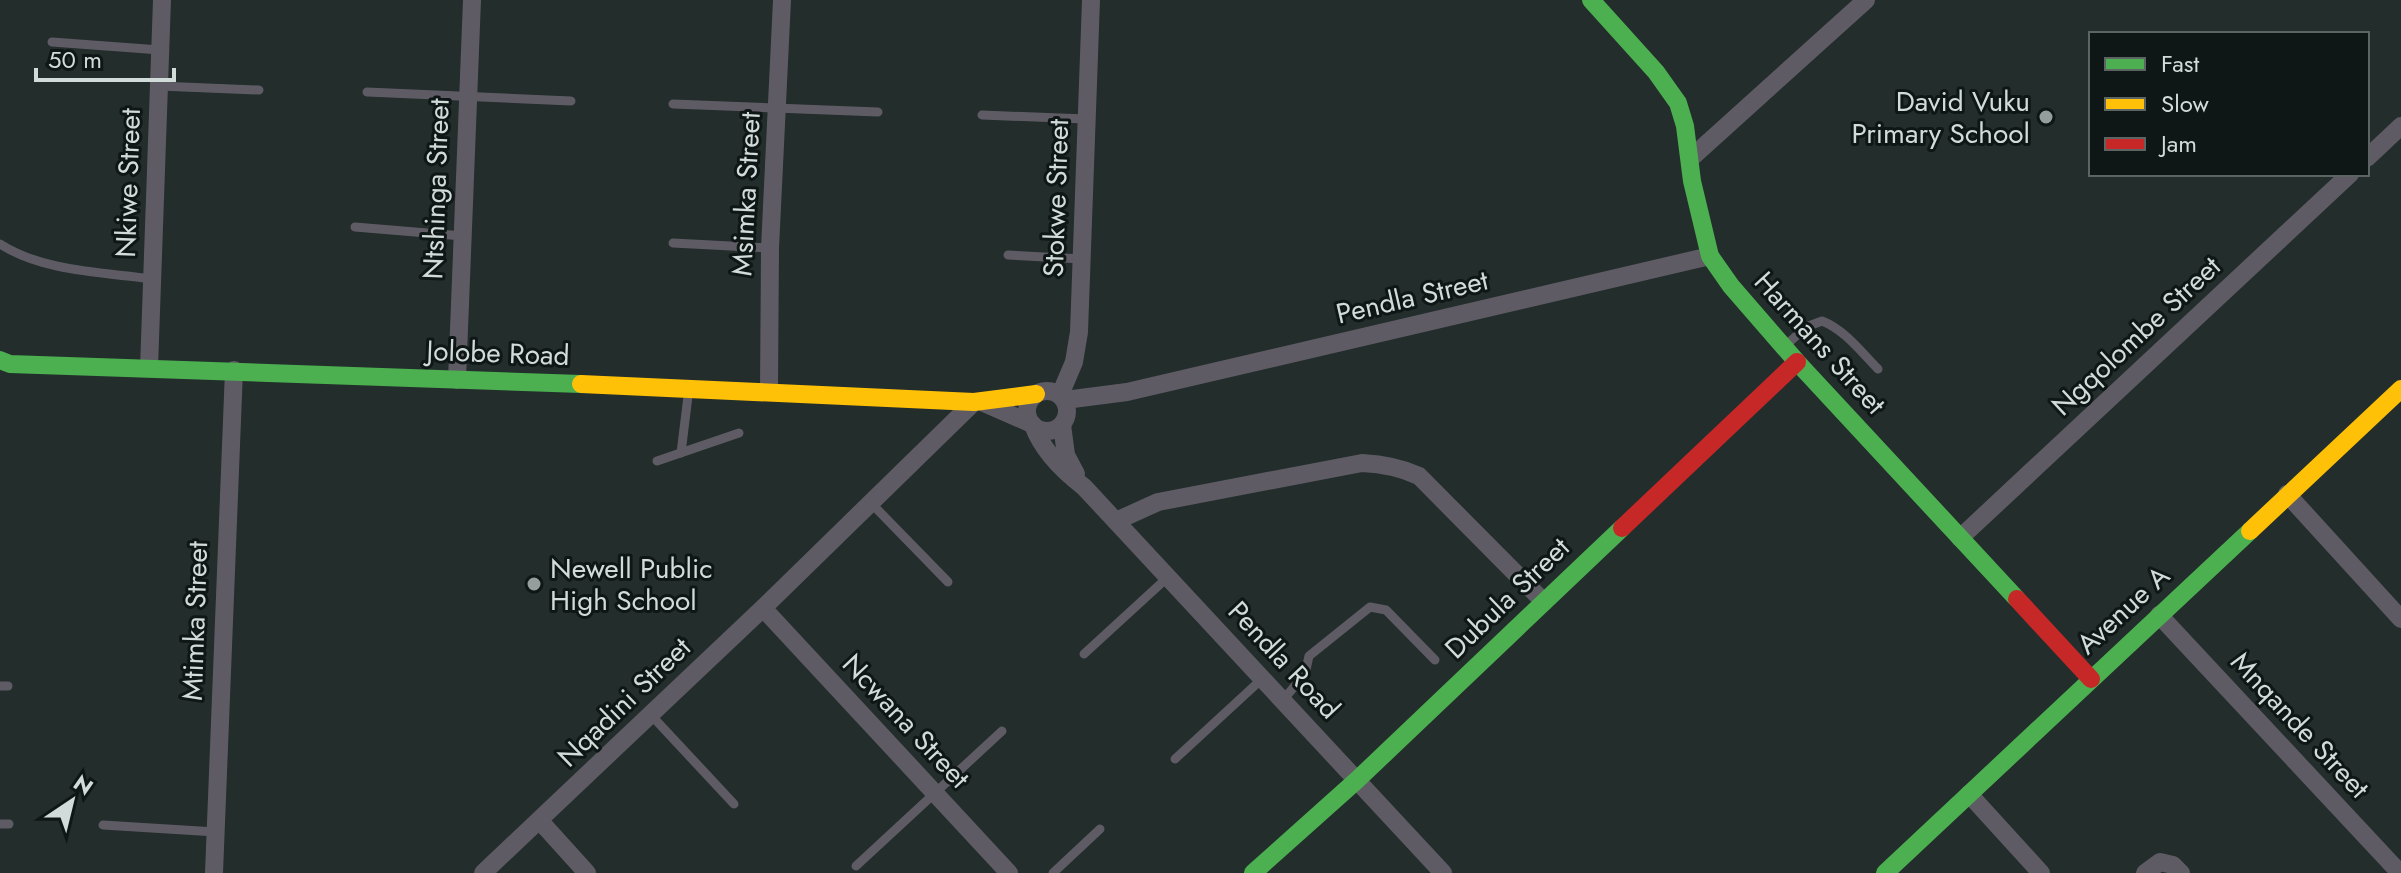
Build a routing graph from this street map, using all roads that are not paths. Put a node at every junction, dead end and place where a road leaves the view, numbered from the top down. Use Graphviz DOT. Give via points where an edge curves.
graph roads {
  1 [pos="162,0"];
  2 [pos="472,0"];
  3 [pos="782,0"];
  4 [pos="1091,0"];
  5 [pos="1866,0"];
  6 [pos="1593,1"];
  7 [pos="52,42"];
  8 [pos="160,50"];
  9 [pos="159,86"];
  10 [pos="259,90"];
  11 [pos="367,92"];
  12 [pos="468,96"];
  13 [pos="571,101"];
  14 [pos="673,104"];
  15 [pos="779,109"];
  16 [pos="878,112"];
  17 [pos="982,115"];
  18 [pos="1086,119"];
  19 [pos="2401,126"];
  20 [pos="2369,156"];
  21 [pos="1691,158"];
  22 [pos="2348,176"];
  23 [pos="355,227"];
  24 [pos="463,236"];
  25 [pos="673,243"];
  26 [pos="0,244"];
  27 [pos="770,248"];
  28 [pos="1008,255"];
  29 [pos="1710,256"];
  30 [pos="1082,259"];
  31 [pos="152,279"];
  32 [pos="1784,347"];
  33 [pos="1797,362"];
  34 [pos="3,364"];
  35 [pos="149,368"];
  36 [pos="1878,369"];
  37 [pos="234,370"];
  38 [pos="457,380"];
  39 [pos="689,388"];
  40 [pos="2401,389"];
  41 [pos="769,391"];
  42 [pos="1036,394"];
  43 [pos="979,402"];
  44 [pos="1064,409"];
  45 [pos="1032,424"];
  46 [pos="739,433"];
  47 [pos="681,453"];
  48 [pos="657,461"];
  49 [pos="1084,487"];
  50 [pos="2287,494"];
  51 [pos="871,503"];
  52 [pos="1116,521"];
  53 [pos="1960,538"];
  54 [pos="1168,577"];
  55 [pos="948,582"];
  56 [pos="1544,602"];
  57 [pos="763,608"];
  58 [pos="2159,615"];
  59 [pos="2401,619"];
  60 [pos="1084,654"];
  61 [pos="1435,660"];
  62 [pos="1263,678"];
  63 [pos="2091,679"];
  64 [pos="1283,700"];
  65 [pos="651,715"];
  66 [pos="1002,731"];
  67 [pos="1175,759"];
  68 [pos="1357,780"];
  69 [pos="935,793"];
  70 [pos="1969,794"];
  71 [pos="734,804"];
  72 [pos="540,821"];
  73 [pos="103,825"];
  74 [pos="1100,829"];
  75 [pos="216,832"];
  76 [pos="856,866"];
  77 [pos="214,873"];
  78 [pos="483,873"];
  79 [pos="587,873"];
  80 [pos="1009,873"];
  81 [pos="1053,873"];
  82 [pos="1253,873"];
  83 [pos="1443,873"];
  84 [pos="1885,873"];
  85 [pos="2041,873"];
  86 [pos="2145,873"];
  87 [pos="2181,873"];
  88 [pos="2400,873"];
  1 -- 8 [label="street, Nkiwe Street"];
  2 -- 12 [label="street, Ntshinga Street"];
  3 -- 15 [label="street, Msimka Street"];
  4 -- 18 [label="street, Stokwe Street"];
  5 -- 21 [label="street"];
  6 -- 21 [label="street, Harmans Street" via="1678,103"];
  7 -- 8 [label="lane"];
  8 -- 9 [label="street, Nkiwe Street"];
  9 -- 10 [label="lane"];
  9 -- 31 [label="street, Nkiwe Street"];
  11 -- 12 [label="lane"];
  12 -- 13 [label="lane"];
  12 -- 24 [label="street, Ntshinga Street"];
  14 -- 15 [label="lane"];
  15 -- 16 [label="lane"];
  15 -- 27 [label="street, Msimka Street"];
  17 -- 18 [label="lane"];
  18 -- 30 [label="street, Stokwe Street"];
  19 -- 20 [label="street"];
  21 -- 29 [label="street, Harmans Street"];
  22 -- 53 [label="street, Ngqolombe Street"];
  23 -- 24 [label="lane"];
  24 -- 38 [label="street, Ntshinga Street"];
  25 -- 27 [label="lane"];
  26 -- 31 [label="lane" via="65,268"];
  27 -- 41 [label="street, Msimka Street"];
  28 -- 30 [label="lane"];
  29 -- 32 [label="street, Harmans Street"];
  29 -- 44 [label="street, Pendla Street"];
  30 -- 44 [label="street, Stokwe Street" via="1079,332"];
  31 -- 35 [label="street, Nkiwe Street"];
  32 -- 33 [label="street, Harmans Street"];
  32 -- 36 [label="lane" via="1806,327 1822,321"];
  33 -- 53 [label="street, Harmans Street"];
  33 -- 56 [label="street, Dubula Street"];
  34 -- 35 [label="street, Jolobe Road"];
  35 -- 37 [label="street, Jolobe Road"];
  37 -- 38 [label="street, Jolobe Road"];
  37 -- 75 [label="street, Mtimka Street"];
  38 -- 39 [label="street, Jolobe Road"];
  39 -- 41 [label="street, Jolobe Road"];
  39 -- 47 [label="lane"];
  40 -- 50 [label="street, Avenue A"];
  41 -- 43 [label="street, Jolobe Road"];
  42 -- 43 [label="street, Jolobe Road"];
  42 -- 44 [label="street" via="1052,391"];
  42 -- 45 [label="street" via="1027,408"];
  43 -- 45 [label="street, Jolobe Road"];
  43 -- 51 [label="street, Nqadini Street"];
  44 -- 45 [label="street" via="1057,429 1044,431"];
  44 -- 49 [label="street, Pendla Road" via="1066,455"];
  45 -- 49 [label="street, Pendla Road" via="1042,444"];
  46 -- 47 [label="lane"];
  47 -- 48 [label="lane"];
  49 -- 52 [label="street, Pendla Road"];
  50 -- 58 [label="street, Avenue A"];
  50 -- 59 [label="street"];
  51 -- 55 [label="lane"];
  51 -- 57 [label="street, Nqadini Street"];
  52 -- 54 [label="street, Pendla Road"];
  52 -- 56 [label="street" via="1158,502 1378,464 1419,476"];
  53 -- 63 [label="street, Harmans Street"];
  54 -- 60 [label="lane"];
  54 -- 62 [label="street, Pendla Road"];
  56 -- 68 [label="street, Dubula Street"];
  57 -- 65 [label="street, Nqadini Street"];
  57 -- 69 [label="street, Ncwana Street"];
  58 -- 63 [label="street, Avenue A"];
  58 -- 88 [label="street, Mnqande Street"];
  61 -- 64 [label="lane" via="1386,610 1370,607 1309,656 1305,674"];
  62 -- 64 [label="street, Pendla Road"];
  62 -- 67 [label="lane"];
  63 -- 70 [label="street, Avenue A"];
  64 -- 68 [label="street, Pendla Road"];
  65 -- 71 [label="lane"];
  65 -- 72 [label="street, Nqadini Street"];
  66 -- 69 [label="lane"];
  68 -- 82 [label="street, Dubula Street"];
  68 -- 83 [label="street, Pendla Road"];
  69 -- 76 [label="lane"];
  69 -- 80 [label="street, Ncwana Street"];
  70 -- 84 [label="street, Avenue A"];
  70 -- 85 [label="street"];
  72 -- 78 [label="street, Nqadini Street"];
  72 -- 79 [label="street"];
  73 -- 75 [label="lane"];
  74 -- 81 [label="lane"];
  75 -- 77 [label="street, Mtimka Street"];
  86 -- 87 [label="street" via="2160,862"];
}
